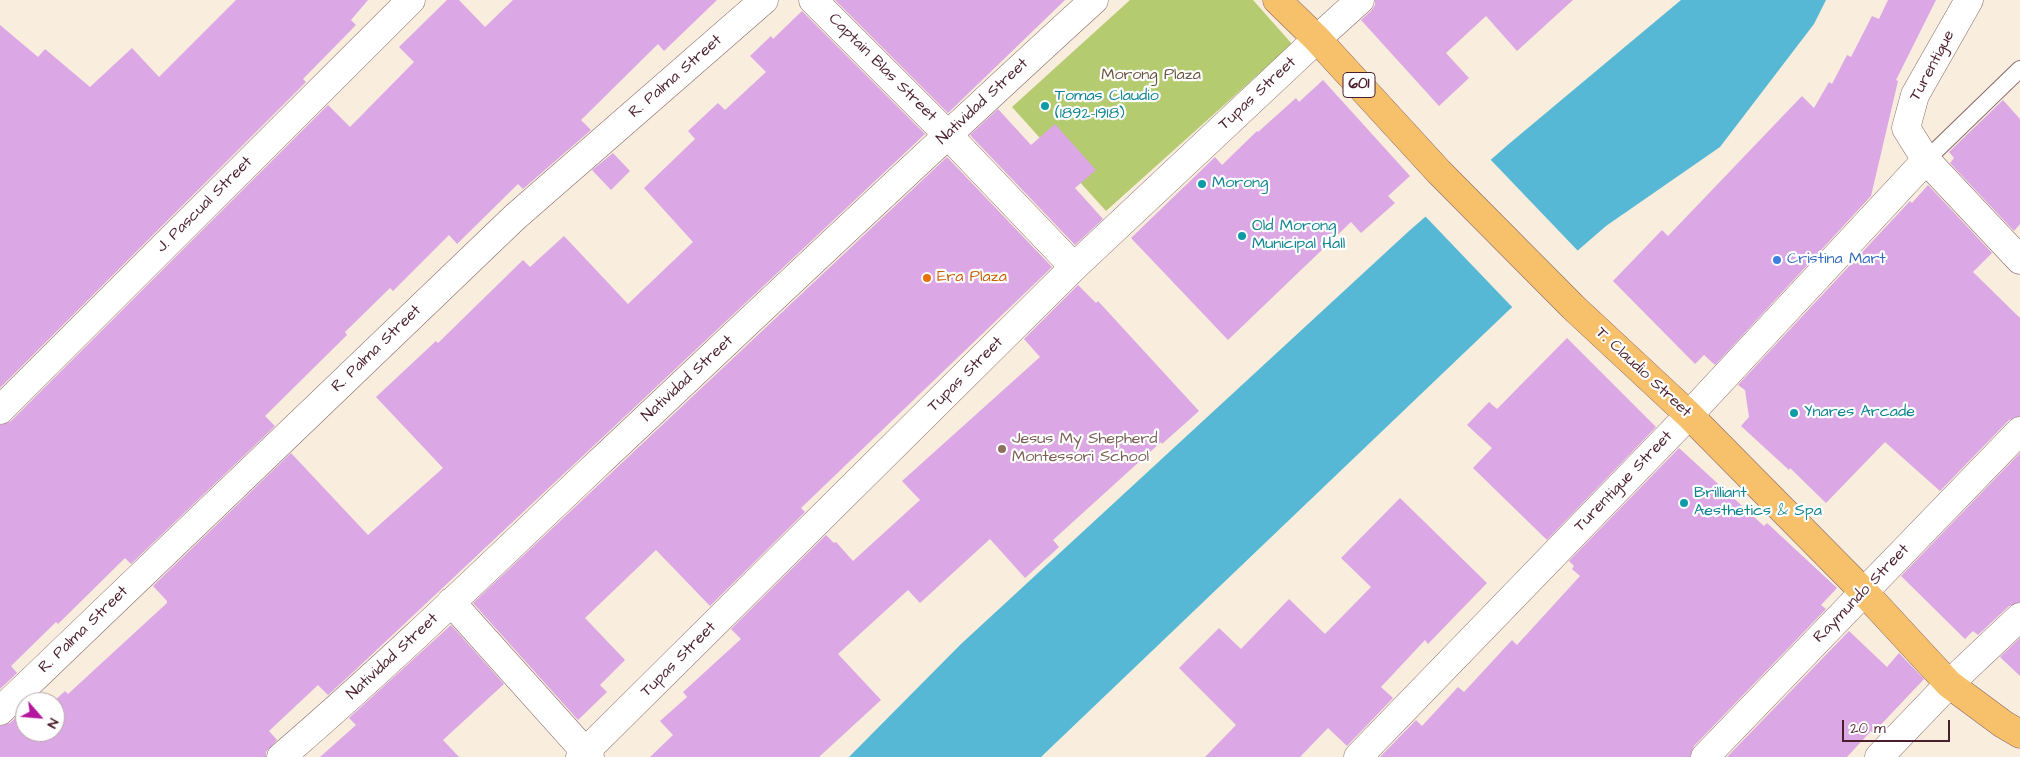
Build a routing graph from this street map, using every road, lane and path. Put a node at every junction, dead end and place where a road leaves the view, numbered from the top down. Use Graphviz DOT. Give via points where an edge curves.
graph roads {
  1 [pos="410,0"];
  2 [pos="764,0"];
  3 [pos="813,0"];
  4 [pos="1094,0"];
  5 [pos="1277,0"];
  6 [pos="1360,0"];
  7 [pos="1969,0"];
  8 [pos="1317,39"];
  9 [pos="2020,69"];
  10 [pos="947,134"];
  11 [pos="1926,160"];
  12 [pos="2020,260"];
  13 [pos="1074,267"];
  14 [pos="0,410"];
  15 [pos="1688,415"];
  16 [pos="2020,430"];
  17 [pos="1864,592"];
  18 [pos="451,602"];
  19 [pos="2020,617"];
  20 [pos="1949,684"];
  21 [pos="0,711"];
  22 [pos="2020,734"];
  23 [pos="585,755"];
  24 [pos="281,757"];
  25 [pos="1358,757"];
  26 [pos="1705,757"];
  27 [pos="1878,757"];
  1 -- 14 [label="street, J. Pascual Street"];
  2 -- 21 [label="street, R. Palma Street" via="515,217"];
  3 -- 10 [label="street, Captain Blas Street"];
  4 -- 10 [label="street, Natividad Street"];
  5 -- 8 [label="main road, T. Claudio Street / 601"];
  6 -- 8 [label="street, Tupas Street"];
  7 -- 11 [label="street, Turentigue" via="1912,103 1906,128"];
  8 -- 13 [label="street, Tupas Street"];
  8 -- 15 [label="main road, T. Claudio Street / 601" via="1439,172 1572,308"];
  9 -- 11 [label="lane"];
  10 -- 13 [label="street, Captain Blas Street"];
  10 -- 18 [label="street, Natividad Street"];
  11 -- 12 [label="street, Turentigue"];
  11 -- 15 [label="street, Turentigue Street"];
  13 -- 23 [label="street, Tupas Street"];
  15 -- 17 [label="main road, T. Claudio Street / 601"];
  15 -- 25 [label="street, Turentigue Street"];
  16 -- 17 [label="street, Raymundo Street"];
  17 -- 20 [label="main road, T. Claudio Street / 601"];
  17 -- 26 [label="street, Raymundo Street"];
  18 -- 23 [label="street"];
  18 -- 24 [label="street, Natividad Street"];
  19 -- 20 [label="street"];
  20 -- 22 [label="main road, T. Claudio Street / 601"];
  20 -- 27 [label="street"];
}
